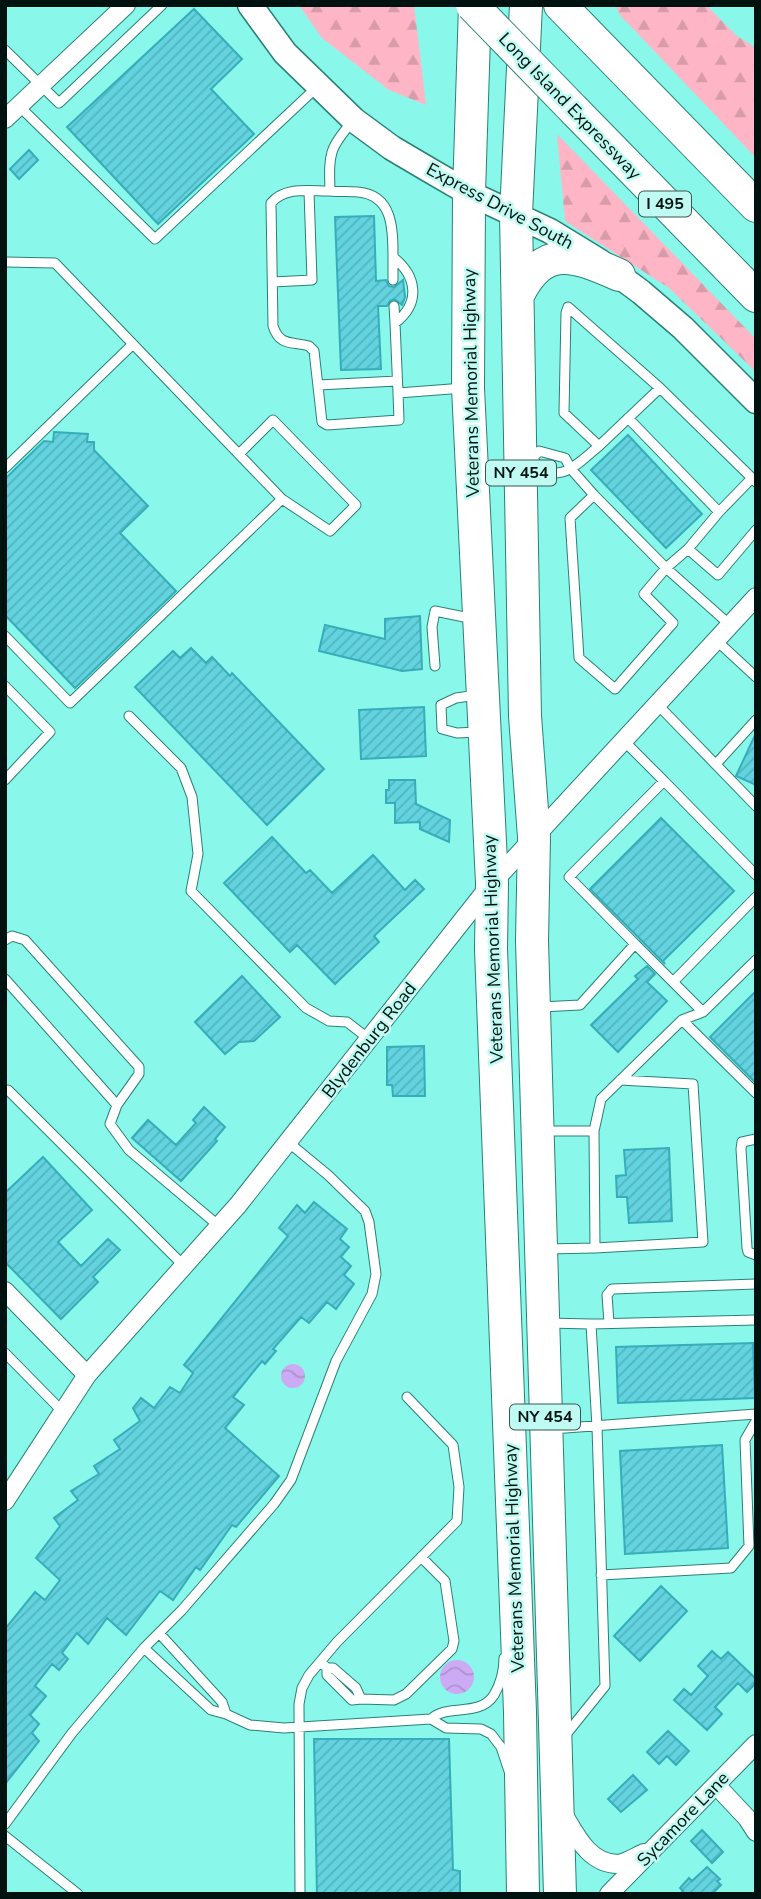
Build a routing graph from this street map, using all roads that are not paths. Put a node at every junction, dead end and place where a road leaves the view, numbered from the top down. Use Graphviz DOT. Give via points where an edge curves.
graph roads {
  1 [pos="126,5"];
  2 [pos="162,5"];
  3 [pos="250,5"];
  4 [pos="474,5"];
  5 [pos="526,5"];
  6 [pos="569,15"];
  7 [pos="5,50"];
  8 [pos="42,85"];
  9 [pos="319,85"];
  10 [pos="19,106"];
  11 [pos="5,119"];
  12 [pos="354,120"];
  13 [pos="309,191"];
  14 [pos="330,191"];
  15 [pos="469,193"];
  16 [pos="756,206"];
  17 [pos="516,214"];
  18 [pos="393,257"];
  19 [pos="5,262"];
  20 [pos="619,275"];
  21 [pos="393,280"];
  22 [pos="273,282"];
  23 [pos="518,295"];
  24 [pos="756,296"];
  25 [pos="394,306"];
  26 [pos="395,323"];
  27 [pos="133,344"];
  28 [pos="397,381"];
  29 [pos="318,385"];
  30 [pos="468,388"];
  31 [pos="660,388"];
  32 [pos="398,393"];
  33 [pos="756,401"];
  34 [pos="628,418"];
  35 [pos="599,446"];
  36 [pos="239,454"];
  37 [pos="526,459"];
  38 [pos="5,468"];
  39 [pos="571,469"];
  40 [pos="754,480"];
  41 [pos="594,495"];
  42 [pos="282,499"];
  43 [pos="719,512"];
  44 [pos="756,530"];
  45 [pos="688,549"];
  46 [pos="666,568"];
  47 [pos="756,597"];
  48 [pos="479,620"];
  49 [pos="730,625"];
  50 [pos="5,636"];
  51 [pos="716,640"];
  52 [pos="435,666"];
  53 [pos="756,677"];
  54 [pos="5,686"];
  55 [pos="483,694"];
  56 [pos="657,704"];
  57 [pos="129,716"];
  58 [pos="756,720"];
  59 [pos="485,732"];
  60 [pos="624,740"];
  61 [pos="716,764"];
  62 [pos="5,780"];
  63 [pos="664,782"];
  64 [pos="756,806"];
  65 [pos="534,837"];
  66 [pos="756,875"];
  67 [pos="492,883"];
  68 [pos="756,897"];
  69 [pos="5,940"];
  70 [pos="635,944"];
  71 [pos="756,960"];
  72 [pos="5,979"];
  73 [pos="673,982"];
  74 [pos="534,1008"];
  75 [pos="703,1012"];
  76 [pos="682,1020"];
  77 [pos="369,1040"];
  78 [pos="620,1080"];
  79 [pos="8,1090"];
  80 [pos="756,1093"];
  81 [pos="117,1105"];
  82 [pos="538,1131"];
  83 [pos="594,1131"];
  84 [pos="756,1139"];
  85 [pos="288,1142"];
  86 [pos="219,1226"];
  87 [pos="595,1248"];
  88 [pos="541,1250"];
  89 [pos="756,1255"];
  90 [pos="183,1265"];
  91 [pos="756,1284"];
  92 [pos="5,1291"];
  93 [pos="756,1320"];
  94 [pos="543,1323"];
  95 [pos="609,1323"];
  96 [pos="591,1324"];
  97 [pos="5,1353"];
  98 [pos="87,1375"];
  99 [pos="407,1397"];
  100 [pos="62,1411"];
  101 [pos="756,1414"];
  102 [pos="756,1421"];
  103 [pos="597,1427"];
  104 [pos="545,1430"];
  105 [pos="5,1501"];
  106 [pos="513,1515"];
  107 [pos="504,1553"];
  108 [pos="421,1557"];
  109 [pos="601,1575"];
  110 [pos="159,1633"];
  111 [pos="144,1648"];
  112 [pos="503,1650"];
  113 [pos="324,1665"];
  114 [pos="226,1714"];
  115 [pos="430,1719"];
  116 [pos="300,1727"];
  117 [pos="756,1744"];
  118 [pos="556,1746"];
  119 [pos="716,1785"];
  120 [pos="520,1790"];
  121 [pos="556,1802"];
  122 [pos="5,1824"];
  123 [pos="756,1832"];
  124 [pos="5,1836"];
  125 [pos="654,1849"];
  126 [pos="78,1894"];
  127 [pos="300,1894"];
  128 [pos="523,1894"];
  129 [pos="560,1894"];
  130 [pos="609,1894"];
  1 -- 8 [label="street"];
  2 -- 8 [label="lane" via="59,103"];
  3 -- 9 [label="main road, Express Drive South" via="285,53"];
  4 -- 15 [label="highway, Veterans Memorial Highway / NY 454"];
  4 -- 24 [label="highway, Long Island Expressway / I 495, bridge"];
  5 -- 17 [label="highway, Veterans Memorial Highway / NY 454"];
  6 -- 16 [label="highway"];
  7 -- 8 [label="lane"];
  8 -- 10 [label="street"];
  9 -- 10 [label="lane" via="155,239"];
  9 -- 12 [label="main road, Express Drive South"];
  10 -- 11 [label="street"];
  12 -- 14 [label="lane" via="329,156"];
  12 -- 15 [label="main road, Express Drive South"];
  13 -- 14 [label="lane"];
  13 -- 22 [label="lane" via="287,191 271,203"];
  13 -- 22 [label="lane" via="312,280"];
  14 -- 18 [label="lane" via="371,195 383,204 390,215"];
  15 -- 17 [label="main road, Express Drive South"];
  15 -- 30 [label="highway, Veterans Memorial Highway / NY 454"];
  17 -- 20 [label="main road, Express Drive South"];
  17 -- 23 [label="highway, Veterans Memorial Highway / NY 454"];
  18 -- 21 [label="lane"];
  18 -- 26 [label="lane" via="407,271 413,293 404,317"];
  19 -- 27 [label="lane" via="55,263"];
  20 -- 23 [label="highway" via="576,258 550,259 530,274"];
  20 -- 33 [label="main road, Express Drive South" via="683,328"];
  22 -- 29 [label="lane" via="276,334 281,341 314,351"];
  23 -- 37 [label="highway, Veterans Memorial Highway / NY 454"];
  25 -- 26 [label="lane"];
  26 -- 28 [label="lane"];
  27 -- 36 [label="lane"];
  27 -- 38 [label="lane"];
  28 -- 29 [label="lane"];
  28 -- 32 [label="lane"];
  29 -- 32 [label="lane" via="320,416 327,425 399,420"];
  30 -- 32 [label="lane"];
  30 -- 48 [label="highway, Veterans Memorial Highway / NY 454"];
  31 -- 34 [label="lane"];
  31 -- 35 [label="lane" via="568,306 564,413"];
  31 -- 40 [label="lane"];
  34 -- 35 [label="lane"];
  34 -- 43 [label="lane"];
  35 -- 39 [label="lane"];
  36 -- 42 [label="lane"];
  36 -- 42 [label="lane" via="273,420 356,505 330,531"];
  37 -- 39 [label="lane" via="560,474"];
  37 -- 39 [label="lane" via="539,451 565,458"];
  37 -- 65 [label="highway, Veterans Memorial Highway / NY 454" via="525,716"];
  39 -- 41 [label="lane"];
  40 -- 43 [label="lane"];
  41 -- 46 [label="lane"];
  41 -- 46 [label="lane" via="570,518 579,658 615,689 673,624 644,594"];
  42 -- 50 [label="lane" via="70,703"];
  43 -- 45 [label="lane"];
  44 -- 45 [label="lane" via="718,575"];
  45 -- 46 [label="lane"];
  46 -- 49 [label="lane"];
  47 -- 49 [label="street, Blydenburg Road"];
  48 -- 52 [label="lane" via="435,611"];
  48 -- 55 [label="highway, Veterans Memorial Highway / NY 454"];
  49 -- 51 [label="street, Blydenburg Road"];
  51 -- 53 [label="lane"];
  51 -- 56 [label="street, Blydenburg Road"];
  54 -- 62 [label="lane" via="50,732"];
  55 -- 59 [label="highway, Veterans Memorial Highway / NY 454"];
  55 -- 59 [label="lane" via="441,705 442,729"];
  56 -- 60 [label="street, Blydenburg Road"];
  56 -- 61 [label="lane"];
  57 -- 77 [label="lane" via="181,768 192,797 198,855 191,891 306,1008 329,1021 347,1022"];
  58 -- 61 [label="lane"];
  59 -- 67 [label="highway, Veterans Memorial Highway / NY 454"];
  60 -- 63 [label="lane"];
  60 -- 65 [label="street, Blydenburg Road"];
  61 -- 64 [label="lane"];
  63 -- 66 [label="lane"];
  63 -- 70 [label="lane" via="569,877"];
  65 -- 67 [label="street, Blydenburg Road"];
  65 -- 74 [label="highway, Veterans Memorial Highway / NY 454"];
  67 -- 77 [label="street, Blydenburg Road"];
  67 -- 106 [label="highway, Veterans Memorial Highway / NY 454"];
  68 -- 73 [label="lane"];
  69 -- 81 [label="lane" via="12,936 25,940 139,1067 139,1074"];
  70 -- 73 [label="lane"];
  70 -- 74 [label="lane" via="580,1005"];
  71 -- 75 [label="lane"];
  72 -- 81 [label="lane"];
  73 -- 75 [label="lane"];
  74 -- 82 [label="highway, Veterans Memorial Highway / NY 454"];
  75 -- 76 [label="lane"];
  76 -- 78 [label="lane"];
  76 -- 80 [label="lane"];
  77 -- 85 [label="street, Blydenburg Road"];
  78 -- 83 [label="lane" via="601,1099"];
  78 -- 87 [label="lane" via="693,1084 703,1242"];
  79 -- 90 [label="lane"];
  81 -- 86 [label="lane" via="110,1124 129,1150"];
  82 -- 83 [label="lane"];
  82 -- 88 [label="highway, Veterans Memorial Highway / NY 454"];
  83 -- 87 [label="lane"];
  84 -- 89 [label="lane" via="742,1142 741,1149 747,1248"];
  85 -- 86 [label="street, Blydenburg Road"];
  85 -- 110 [label="lane" via="365,1211 376,1274 372,1294 336,1361 291,1480"];
  86 -- 90 [label="street, Blydenburg Road"];
  87 -- 88 [label="lane"];
  88 -- 94 [label="highway, Veterans Memorial Highway / NY 454"];
  90 -- 98 [label="street, Blydenburg Road"];
  91 -- 95 [label="lane" via="612,1289 607,1295"];
  92 -- 98 [label="street"];
  93 -- 95 [label="lane"];
  94 -- 96 [label="lane"];
  94 -- 104 [label="highway, Veterans Memorial Highway / NY 454"];
  95 -- 96 [label="lane"];
  96 -- 103 [label="lane"];
  97 -- 100 [label="lane"];
  98 -- 100 [label="street, Blydenburg Road"];
  99 -- 108 [label="lane" via="453,1445 459,1495 457,1521"];
  100 -- 105 [label="street, Blydenburg Road"];
  101 -- 103 [label="lane"];
  102 -- 109 [label="lane" via="745,1440 749,1546 731,1568"];
  103 -- 104 [label="lane"];
  103 -- 109 [label="lane"];
  104 -- 118 [label="highway, Veterans Memorial Highway / NY 454"];
  106 -- 107 [label="lane"];
  106 -- 120 [label="highway, Veterans Memorial Highway / NY 454"];
  108 -- 113 [label="lane"];
  108 -- 113 [label="lane" via="445,1581 452,1650 394,1700 361,1699 356,1688"];
  109 -- 118 [label="lane" via="605,1686"];
  110 -- 111 [label="lane"];
  110 -- 114 [label="lane" via="222,1702"];
  111 -- 114 [label="lane" via="211,1710"];
  111 -- 122 [label="lane" via="72,1733"];
  112 -- 115 [label="lane" via="500,1684 489,1703"];
  113 -- 116 [label="lane" via="302,1688"];
  114 -- 116 [label="lane" via="250,1726"];
  115 -- 116 [label="lane"];
  115 -- 120 [label="lane" via="446,1728 481,1729 491,1734"];
  116 -- 127 [label="lane"];
  117 -- 119 [label="street, Sycamore Lane"];
  118 -- 121 [label="highway, Veterans Memorial Highway / NY 454"];
  119 -- 123 [label="street"];
  119 -- 125 [label="street, Sycamore Lane"];
  120 -- 128 [label="highway, Veterans Memorial Highway / NY 454"];
  121 -- 125 [label="street" via="582,1845 596,1858 619,1864"];
  121 -- 129 [label="highway, Veterans Memorial Highway / NY 454"];
  124 -- 126 [label="lane"];
  125 -- 130 [label="street, Sycamore Lane"];
}
